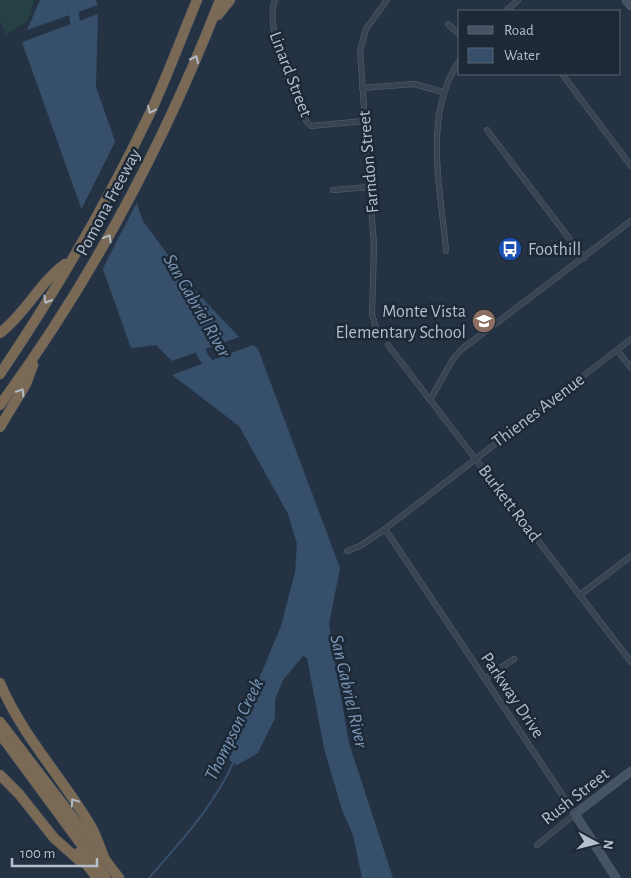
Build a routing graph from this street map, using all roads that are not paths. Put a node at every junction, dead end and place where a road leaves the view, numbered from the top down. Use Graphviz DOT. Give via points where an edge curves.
graph roads {
  1 [pos="197,0"];
  2 [pos="220,0"];
  3 [pos="230,0"];
  4 [pos="275,0"];
  5 [pos="387,0"];
  6 [pos="518,0"];
  7 [pos="626,0"];
  8 [pos="631,6"];
  9 [pos="507,10"];
  10 [pos="448,24"];
  11 [pos="210,26"];
  12 [pos="458,33"];
  13 [pos="458,64"];
  14 [pos="563,75"];
  15 [pos="362,88"];
  16 [pos="443,92"];
  17 [pos="364,121"];
  18 [pos="487,130"];
  19 [pos="631,166"];
  20 [pos="370,188"];
  21 [pos="333,190"];
  22 [pos="631,220"];
  23 [pos="446,251"];
  24 [pos="72,258"];
  25 [pos="584,258"];
  26 [pos="378,332"];
  27 [pos="0,333"];
  28 [pos="631,339"];
  29 [pos="388,345"];
  30 [pos="617,350"];
  31 [pos="39,352"];
  32 [pos="631,368"];
  33 [pos="0,374"];
  34 [pos="430,400"];
  35 [pos="0,405"];
  36 [pos="0,427"];
  37 [pos="476,458"];
  38 [pos="385,528"];
  39 [pos="347,551"];
  40 [pos="631,556"];
  41 [pos="580,596"];
  42 [pos="514,659"];
  43 [pos="631,662"];
  44 [pos="485,679"];
  45 [pos="0,683"];
  46 [pos="0,722"];
  47 [pos="0,734"];
  48 [pos="0,745"];
  49 [pos="26,755"];
  50 [pos="631,771"];
  51 [pos="0,775"];
  52 [pos="575,814"];
  53 [pos="537,845"];
  54 [pos="105,860"];
  55 [pos="95,876"];
  56 [pos="112,876"];
  57 [pos="616,878"];
  1 -- 24 [label="highway, Pomona Freeway, one-way" via="132,150"];
  2 -- 11 [label="highway, Pomona Freeway"];
  3 -- 11 [label="highway"];
  4 -- 17 [label="street, Linard Street" via="272,15 274,35 307,122 311,126"];
  5 -- 15 [label="street, Farndon Street" via="361,40 359,66"];
  6 -- 9 [label="street"];
  7 -- 8 [label="street"];
  10 -- 12 [label="street"];
  31 -- 11 [label="highway, Pomona Freeway, one-way" via="128,201"];
  13 -- 16 [label="street"];
  14 -- 19 [label="street"];
  15 -- 16 [label="street" via="414,84"];
  15 -- 17 [label="street, Farndon Street"];
  16 -- 23 [label="street" via="436,135"];
  17 -- 20 [label="street, Farndon Street"];
  18 -- 25 [label="street"];
  20 -- 21 [label="street"];
  20 -- 26 [label="street, Farndon Street" via="374,246 372,314"];
  22 -- 25 [label="street"];
  24 -- 27 [label="highway" via="54,273 16,319"];
  24 -- 33 [label="highway, Pomona Freeway, one-way"];
  25 -- 34 [label="street" via="462,349"];
  28 -- 30 [label="street, Thienes Avenue"];
  29 -- 34 [label="street, Burkett Road"];
  30 -- 32 [label="street"];
  30 -- 37 [label="street, Thienes Avenue"];
  31 -- 35 [label="highway, Pomona Freeway"];
  36 -- 31 [label="highway, one-way" via="26,384"];
  34 -- 37 [label="street, Burkett Road"];
  37 -- 38 [label="street, Thienes Avenue"];
  37 -- 41 [label="street, Burkett Road"];
  38 -- 39 [label="street, Thienes Avenue"];
  38 -- 44 [label="street, Parkway Drive"];
  40 -- 41 [label="street"];
  41 -- 43 [label="street, Burkett Road"];
  42 -- 44 [label="street"];
  44 -- 52 [label="street, Parkway Drive"];
  54 -- 45 [label="highway, one-way" via="92,829 22,726"];
  46 -- 49 [label="highway"];
  47 -- 56 [label="highway"];
  48 -- 55 [label="highway"];
  49 -- 54 [label="highway"];
  49 -- 56 [label="highway" via="33,772"];
  50 -- 52 [label="street, Rush Street"];
  51 -- 55 [label="highway" via="54,838"];
  52 -- 53 [label="street, Rush Street"];
  52 -- 57 [label="street, Parkway Drive"];
  54 -- 56 [label="highway"];
}
